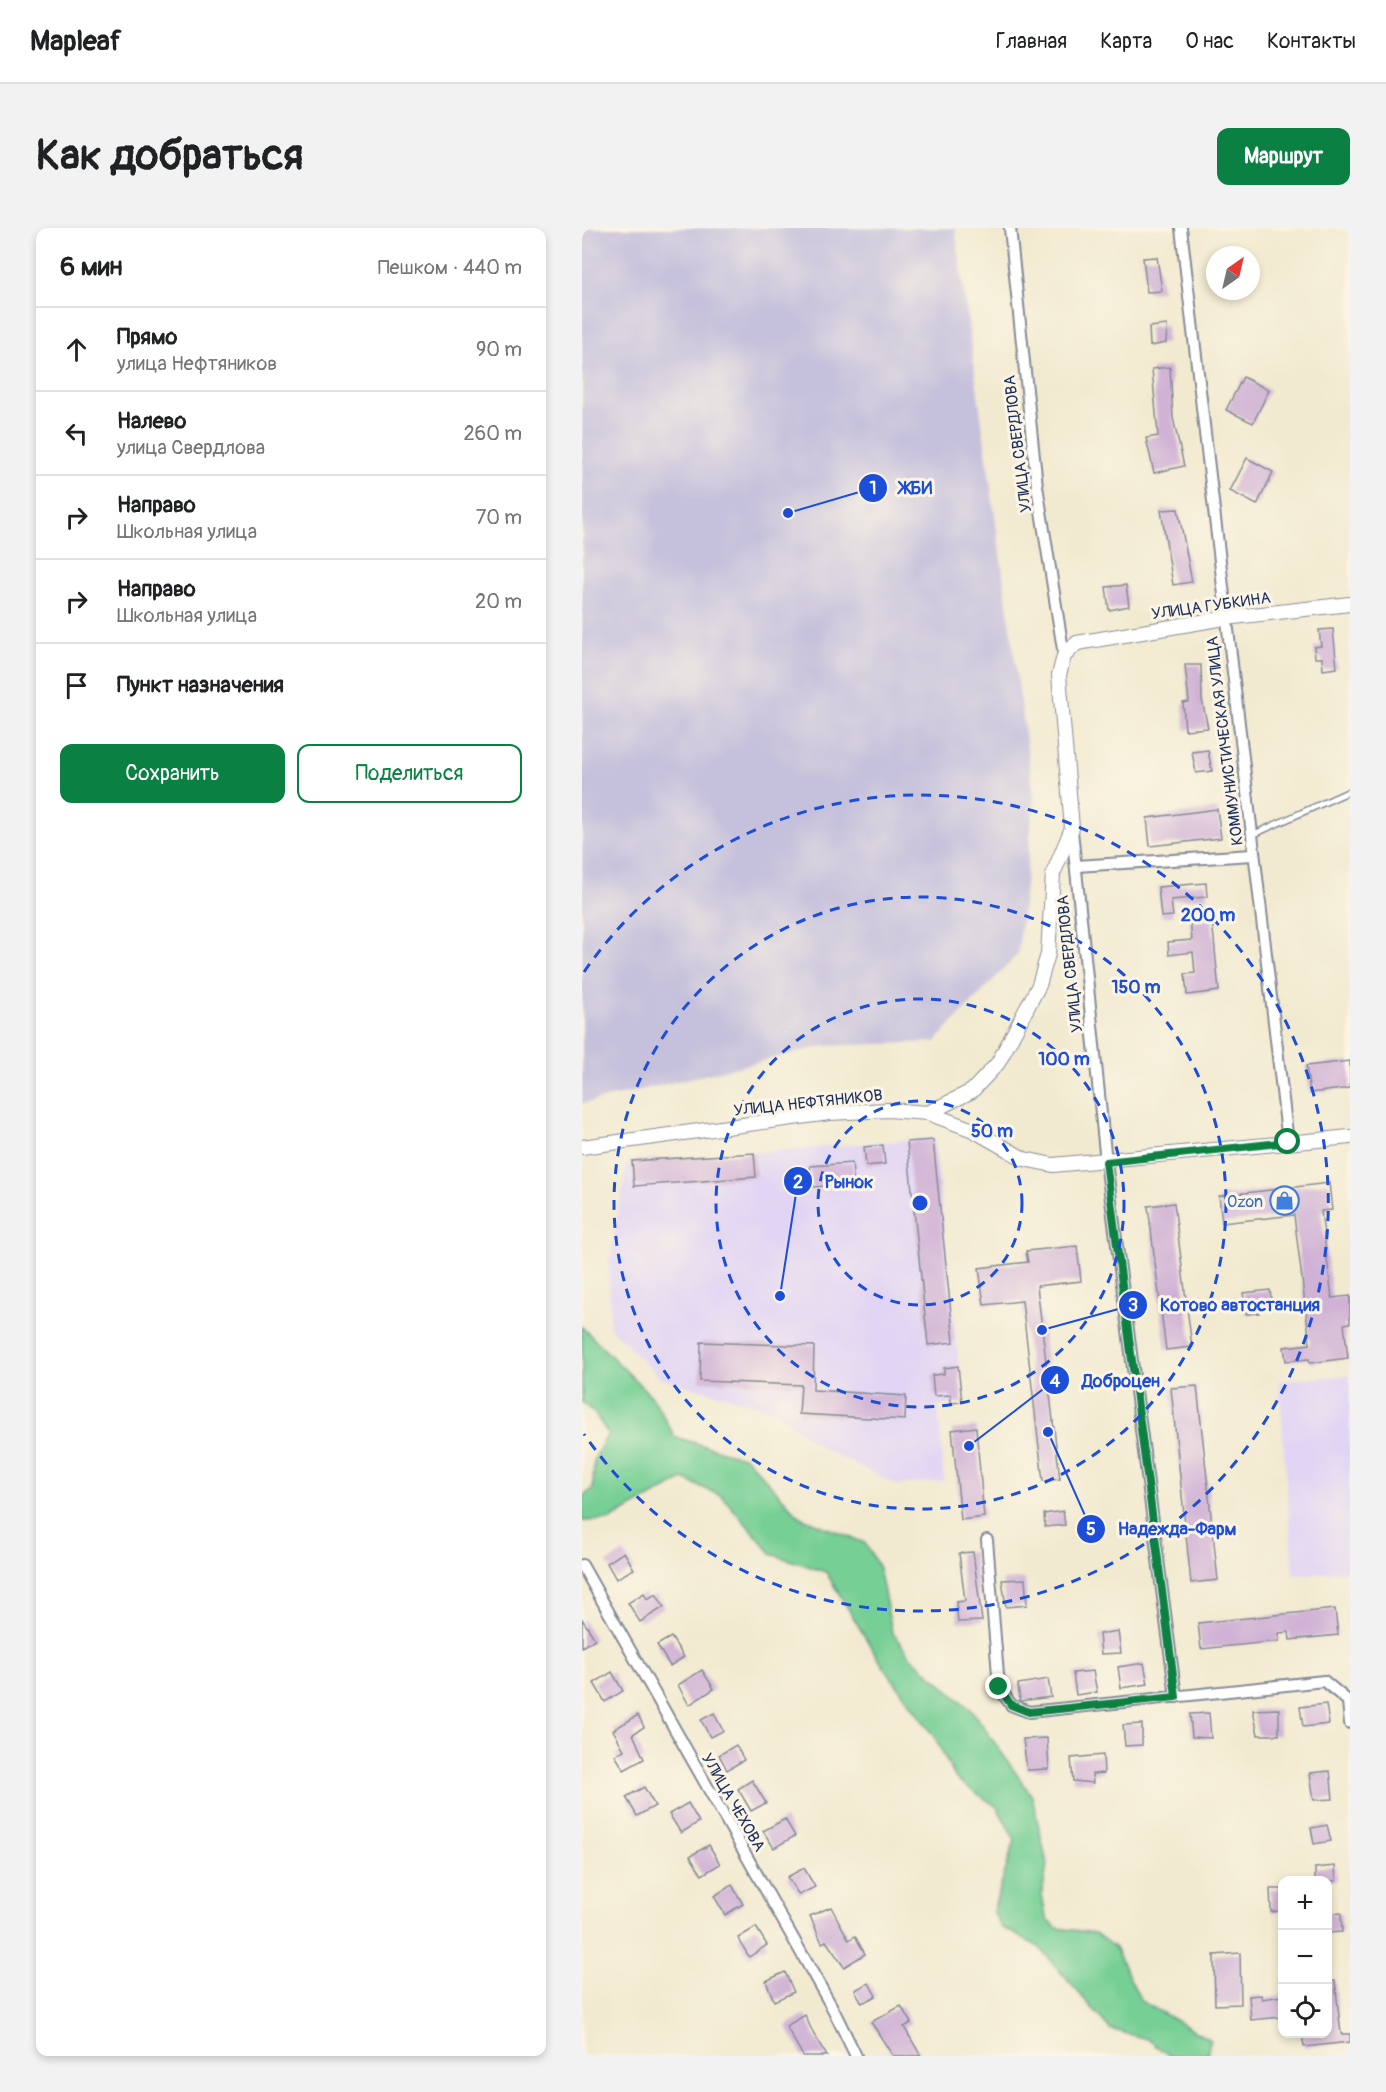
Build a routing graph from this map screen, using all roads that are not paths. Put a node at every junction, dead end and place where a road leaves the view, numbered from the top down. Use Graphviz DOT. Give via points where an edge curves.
graph roads {
  1 [pos="1010,228"];
  2 [pos="1181,228"];
  3 [pos="1350,604"];
  4 [pos="1225,618"];
  5 [pos="1064,656"];
  6 [pos="1350,791"];
  7 [pos="1072,828"];
  8 [pos="1251,836"];
  9 [pos="1253,855"];
  10 [pos="1076,866"];
  11 [pos="928,1113"];
  12 [pos="1350,1137"];
  13 [pos="1288,1142"];
  14 [pos="582,1148"];
  15 [pos="1106,1162"];
  16 [pos="987,1540"];
  17 [pos="582,1564"];
  18 [pos="1176,1697"];
  19 [pos="1350,1723"];
  20 [pos="856,2056"];
  1 -- 5 [label="street, УЛИЦА СВЕРДЛОВА" via="1037,486"];
  2 -- 4 [label="street, КОММУНИСТИЧЕСКАЯ УЛИЦА"];
  3 -- 4 [label="street, УЛИЦА ГУБКИНА"];
  4 -- 5 [label="street, УЛИЦА ГУБКИНА" via="1077,644"];
  4 -- 8 [label="street, КОММУНИСТИЧЕСКАЯ УЛИЦА"];
  5 -- 7 [label="street, УЛИЦА СВЕРДЛОВА" via="1059,675"];
  6 -- 8 [label="lane"];
  7 -- 10 [label="street, УЛИЦА СВЕРДЛОВА"];
  7 -- 11 [label="street" via="1053,874 1048,954 1039,985 998,1063 972,1091"];
  8 -- 9 [label="street, КОММУНИСТИЧЕСКАЯ УЛИЦА"];
  9 -- 10 [label="street"];
  9 -- 13 [label="street, КОММУНИСТИЧЕСКАЯ УЛИЦА"];
  10 -- 15 [label="street, УЛИЦА СВЕРДЛОВА"];
  11 -- 14 [label="street, УЛИЦА НЕФТЯНИКОВ" via="829,1113"];
  11 -- 15 [label="street, УЛИЦА НЕФТЯНИКОВ" via="973,1130 1024,1159 1053,1165"];
  12 -- 13 [label="street, УЛИЦА НЕФТЯНИКОВ"];
  13 -- 15 [label="street, УЛИЦА НЕФТЯНИКОВ"];
  15 -- 18 [label="street, УЛИЦА СВЕРДЛОВА"];
  16 -- 18 [label="street" via="999,1687 1011,1705 1029,1712"];
  17 -- 20 [label="street, УЛИЦА ЧЕХОВА"];
  18 -- 19 [label="street" via="1324,1681 1348,1701"];
}
